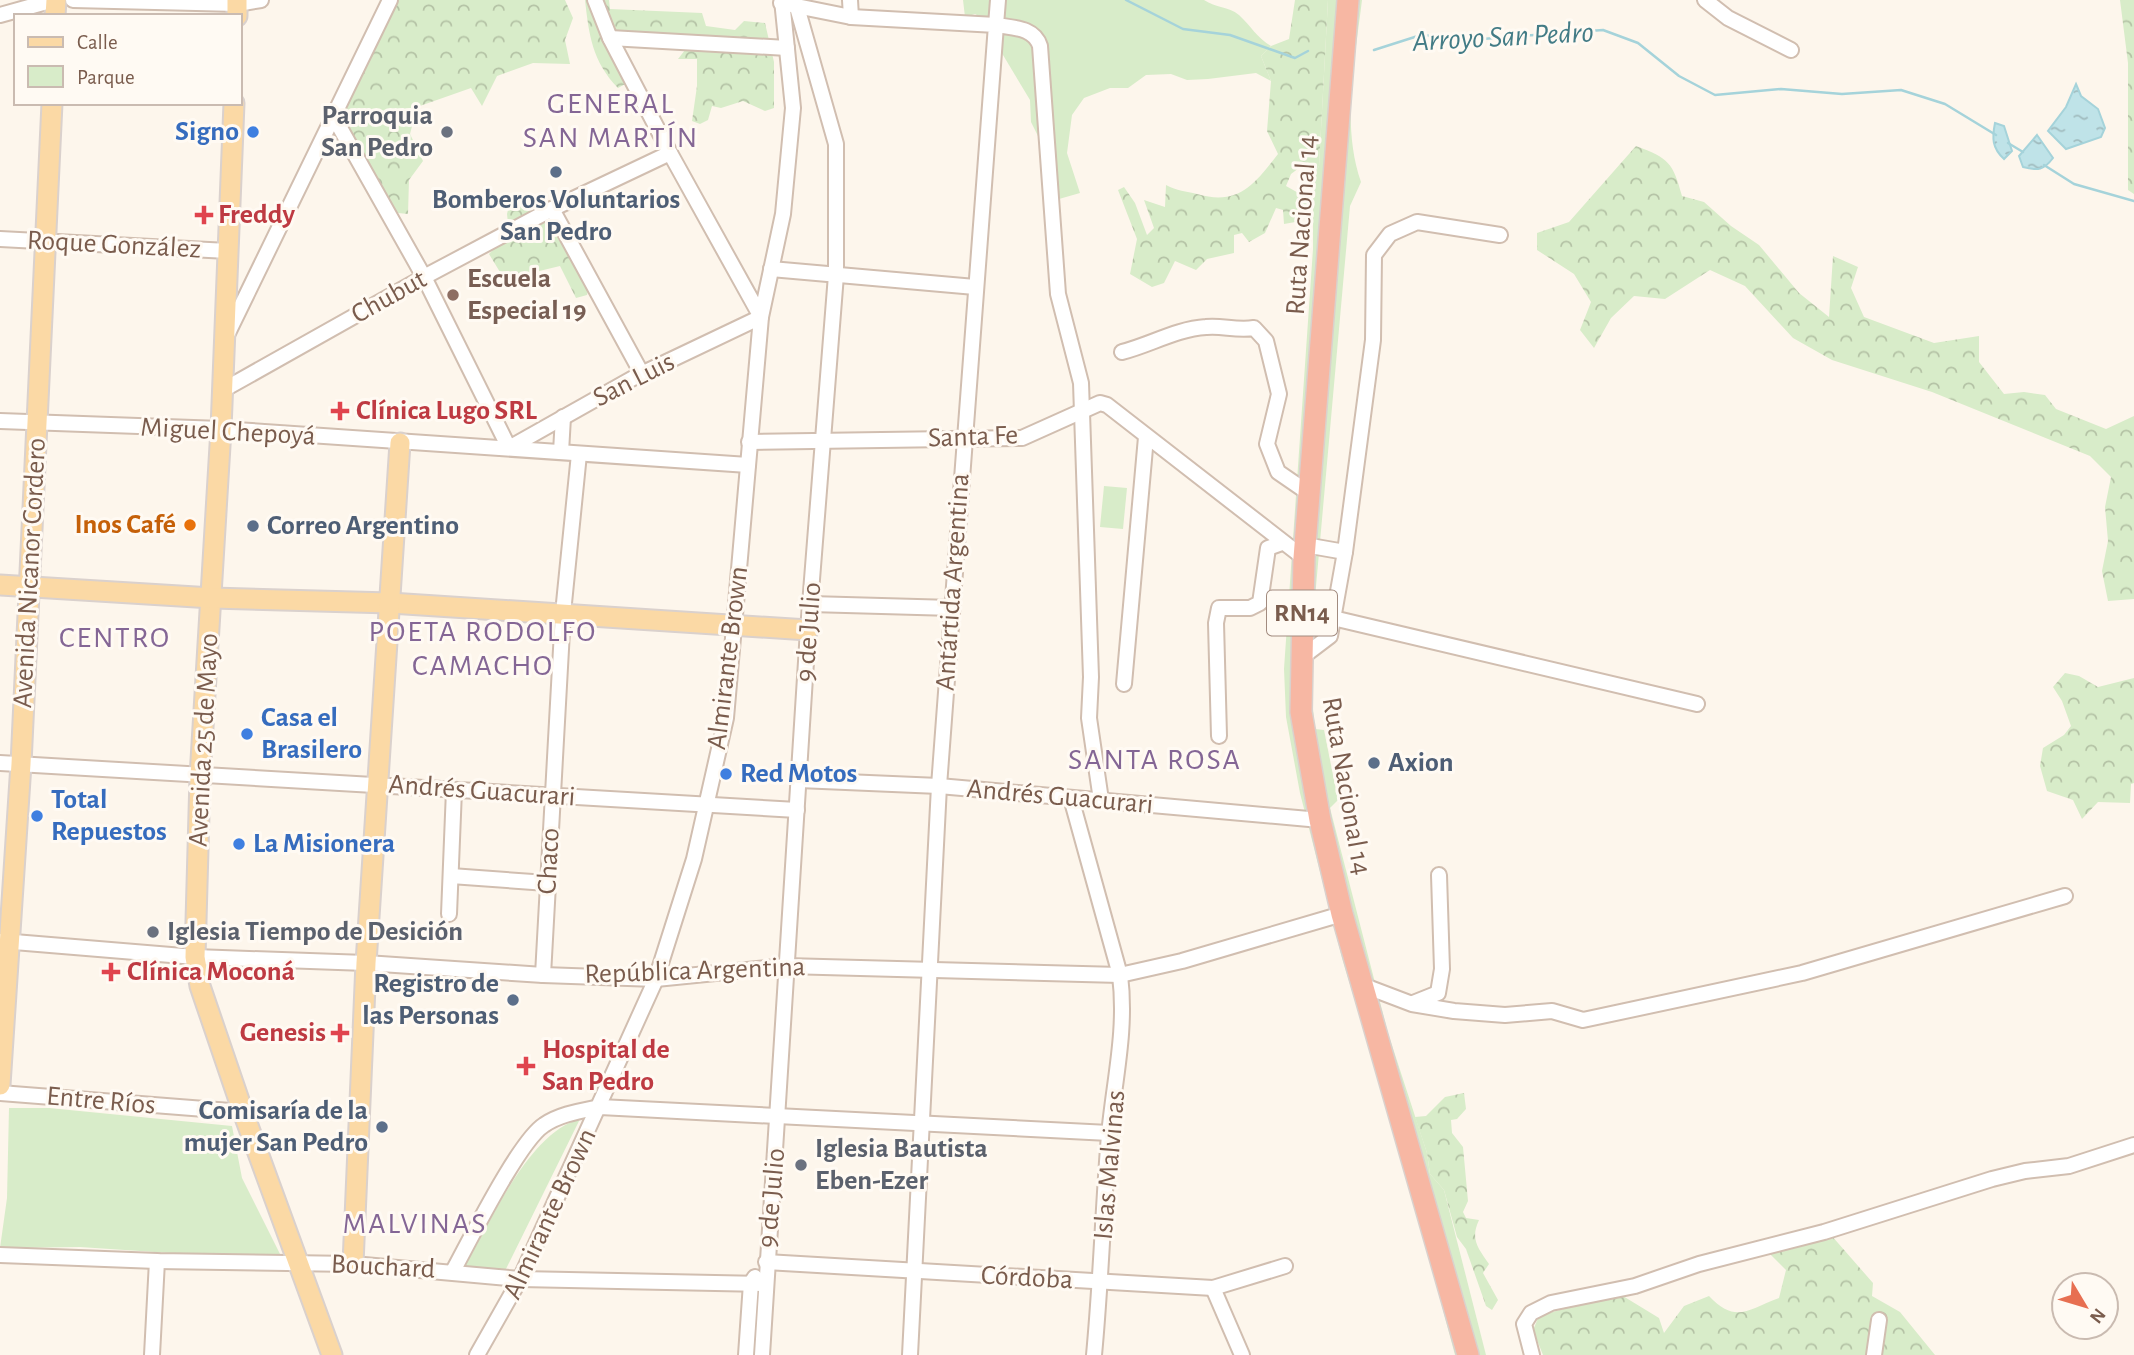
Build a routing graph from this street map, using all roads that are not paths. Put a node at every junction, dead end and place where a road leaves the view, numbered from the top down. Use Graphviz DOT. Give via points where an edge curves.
graph roads {
  1 [pos="55,0"];
  2 [pos="73,0"];
  3 [pos="261,0"];
  4 [pos="390,0"];
  5 [pos="595,0"];
  6 [pos="850,0"];
  7 [pos="998,0"];
  8 [pos="1348,0"];
  9 [pos="1705,0"];
  10 [pos="781,2"];
  11 [pos="237,7"];
  12 [pos="797,7"];
  13 [pos="0,15"];
  14 [pos="851,18"];
  15 [pos="996,25"];
  16 [pos="610,38"];
  17 [pos="787,48"];
  18 [pos="1791,50"];
  19 [pos="52,105"];
  20 [pos="234,105"];
  21 [pos="334,119"];
  22 [pos="670,153"];
  23 [pos="552,209"];
  24 [pos="1500,234"];
  25 [pos="0,239"];
  26 [pos="46,243"];
  27 [pos="228,251"];
  28 [pos="771,269"];
  29 [pos="836,275"];
  30 [pos="424,277"];
  31 [pos="975,287"];
  32 [pos="761,317"];
  33 [pos="224,341"];
  34 [pos="1122,352"];
  35 [pos="642,374"];
  36 [pos="223,390"];
  37 [pos="1081,409"];
  38 [pos="563,417"];
  39 [pos="0,421"];
  40 [pos="37,423"];
  41 [pos="221,429"];
  42 [pos="1146,438"];
  43 [pos="962,439"];
  44 [pos="824,440"];
  45 [pos="749,442"];
  46 [pos="400,443"];
  47 [pos="509,448"];
  48 [pos="561,452"];
  49 [pos="579,454"];
  50 [pos="748,464"];
  51 [pos="1310,494"];
  52 [pos="1282,542"];
  53 [pos="1304,551"];
  54 [pos="1345,552"];
  55 [pos="0,585"];
  56 [pos="30,587"];
  57 [pos="212,598"];
  58 [pos="390,603"];
  59 [pos="810,604"];
  60 [pos="953,608"];
  61 [pos="564,613"];
  62 [pos="1334,618"];
  63 [pos="734,625"];
  64 [pos="808,630"];
  65 [pos="1301,658"];
  66 [pos="1124,684"];
  67 [pos="1697,704"];
  68 [pos="1219,737"];
  69 [pos="0,763"];
  70 [pos="21,764"];
  71 [pos="200,777"];
  72 [pos="799,780"];
  73 [pos="380,784"];
  74 [pos="939,786"];
  75 [pos="454,790"];
  76 [pos="552,797"];
  77 [pos="1071,798"];
  78 [pos="1101,800"];
  79 [pos="707,805"];
  80 [pos="797,810"];
  81 [pos="1320,820"];
  82 [pos="1439,875"];
  83 [pos="451,876"];
  84 [pos="547,883"];
  85 [pos="2066,897"];
  86 [pos="449,914"];
  87 [pos="1342,914"];
  88 [pos="4,941"];
  89 [pos="195,957"];
  90 [pos="366,963"];
  91 [pos="786,966"];
  92 [pos="931,969"];
  93 [pos="543,975"];
  94 [pos="1120,975"];
  95 [pos="656,979"];
  96 [pos="1362,985"];
  97 [pos="1412,1004"];
  98 [pos="0,1085"];
  99 [pos="0,1093"];
  100 [pos="600,1107"];
  101 [pos="243,1112"];
  102 [pos="779,1114"];
  103 [pos="923,1123"];
  104 [pos="1109,1133"];
  105 [pos="2134,1145"];
  106 [pos="0,1255"];
  107 [pos="157,1261"];
  108 [pos="296,1262"];
  109 [pos="766,1262"];
  110 [pos="353,1264"];
  111 [pos="1285,1266"];
  112 [pos="453,1271"];
  113 [pos="914,1271"];
  114 [pos="520,1279"];
  115 [pos="1101,1282"];
  116 [pos="758,1283"];
  117 [pos="1213,1288"];
  118 [pos="1879,1320"];
  119 [pos="152,1355"];
  120 [pos="331,1355"];
  121 [pos="477,1355"];
  122 [pos="746,1355"];
  123 [pos="762,1355"];
  124 [pos="910,1355"];
  125 [pos="1094,1355"];
  126 [pos="1242,1355"];
  127 [pos="1468,1355"];
  128 [pos="1532,1355"];
  129 [pos="1874,1355"];
  1 -- 13 [label="street"];
  2 -- 11 [label="street"];
  3 -- 11 [label="street"];
  4 -- 21 [label="street"];
  5 -- 16 [label="street"];
  6 -- 14 [label="street"];
  7 -- 15 [label="street, Antártida Argentina"];
  8 -- 51 [label="highway, Ruta Nacional 14 / RN14"];
  9 -- 18 [label="street" via="1728,18"];
  10 -- 12 [label="street"];
  10 -- 17 [label="street, Almirante Brown"];
  12 -- 14 [label="street"];
  12 -- 29 [label="street, 9 de Julio" via="835,144"];
  14 -- 15 [label="street"];
  15 -- 31 [label="street, Antártida Argentina"];
  15 -- 37 [label="street" via="1030,32 1041,46 1059,294 1081,383"];
  16 -- 17 [label="street"];
  16 -- 22 [label="street"];
  17 -- 28 [label="street, Almirante Brown" via="793,108 783,214"];
  19 -- 26 [label="main road, Avenida Nicanor Cordero"];
  20 -- 27 [label="main road, Avenida 25 de Mayo"];
  21 -- 30 [label="street"];
  21 -- 33 [label="street"];
  22 -- 23 [label="street, Chubut"];
  22 -- 32 [label="street"];
  23 -- 30 [label="street, Chubut"];
  23 -- 35 [label="street"];
  24 -- 54 [label="street" via="1418,222 1390,234 1374,256 1373,340"];
  25 -- 26 [label="street, Roque González"];
  26 -- 27 [label="street, Roque González"];
  26 -- 40 [label="main road, Avenida Nicanor Cordero"];
  27 -- 33 [label="main road, Avenida 25 de Mayo"];
  28 -- 29 [label="street"];
  28 -- 32 [label="street, Almirante Brown"];
  29 -- 31 [label="street"];
  29 -- 44 [label="street, 9 de Julio"];
  30 -- 36 [label="street, Chubut"];
  30 -- 47 [label="street"];
  31 -- 43 [label="street, Antártida Argentina"];
  32 -- 35 [label="street, San Luis"];
  32 -- 45 [label="street, Almirante Brown"];
  33 -- 36 [label="main road, Avenida 25 de Mayo"];
  34 -- 51 [label="street" via="1172,333 1208,326 1235,331 1254,328 1266,341 1279,394 1267,444 1278,472"];
  35 -- 38 [label="street, San Luis"];
  36 -- 41 [label="main road, Avenida 25 de Mayo"];
  37 -- 42 [label="street, Santa Fe" via="1107,405"];
  37 -- 43 [label="street, Santa Fe" via="1022,438"];
  37 -- 78 [label="street" via="1089,718"];
  38 -- 47 [label="street, San Luis"];
  38 -- 48 [label="street"];
  39 -- 40 [label="street, Miguel Chepoyá"];
  40 -- 41 [label="street, Miguel Chepoyá"];
  40 -- 56 [label="main road, Avenida Nicanor Cordero"];
  41 -- 46 [label="street, Miguel Chepoyá"];
  41 -- 57 [label="main road, Avenida 25 de Mayo"];
  42 -- 52 [label="street, Santa Fe"];
  42 -- 66 [label="street"];
  43 -- 44 [label="street, Santa Fe"];
  43 -- 60 [label="street, Antártida Argentina"];
  44 -- 45 [label="street, Santa Fe"];
  44 -- 59 [label="street, 9 de Julio"];
  45 -- 50 [label="street, Almirante Brown"];
  46 -- 47 [label="street, Miguel Chepoyá"];
  46 -- 58 [label="main road"];
  47 -- 48 [label="street, Miguel Chepoyá"];
  48 -- 49 [label="street, Miguel Chepoyá"];
  49 -- 50 [label="street, Miguel Chepoyá"];
  49 -- 61 [label="street, Chaco"];
  50 -- 63 [label="street, Almirante Brown"];
  51 -- 53 [label="highway, Ruta Nacional 14 / RN14"];
  52 -- 53 [label="street, Santa Fe"];
  52 -- 68 [label="street" via="1268,548 1260,603 1250,608 1219,608"];
  53 -- 54 [label="street"];
  53 -- 65 [label="highway, Ruta Nacional 14 / RN14"];
  54 -- 62 [label="street"];
  55 -- 56 [label="main road"];
  56 -- 57 [label="main road"];
  56 -- 70 [label="main road, Avenida Nicanor Cordero"];
  57 -- 58 [label="main road"];
  57 -- 71 [label="main road, Avenida 25 de Mayo"];
  58 -- 61 [label="main road"];
  58 -- 73 [label="main road"];
  59 -- 60 [label="street"];
  59 -- 64 [label="street, 9 de Julio"];
  60 -- 74 [label="street, Antártida Argentina"];
  61 -- 63 [label="main road"];
  61 -- 76 [label="street, Chaco"];
  62 -- 65 [label="street" via="1330,636"];
  62 -- 67 [label="street"];
  63 -- 64 [label="main road"];
  63 -- 79 [label="street, Almirante Brown" via="726,718"];
  64 -- 72 [label="street, 9 de Julio"];
  65 -- 81 [label="highway, Ruta Nacional 14 / RN14" via="1304,738"];
  69 -- 70 [label="street, Andrés Guacurari"];
  70 -- 71 [label="street, Andrés Guacurari"];
  70 -- 88 [label="main road, Avenida Nicanor Cordero"];
  71 -- 73 [label="street, Andrés Guacurari"];
  71 -- 89 [label="main road, Avenida 25 de Mayo"];
  72 -- 74 [label="street, Andrés Guacurari"];
  72 -- 80 [label="street, 9 de Julio"];
  73 -- 75 [label="street, Andrés Guacurari"];
  73 -- 90 [label="main road"];
  74 -- 77 [label="street, Andrés Guacurari"];
  74 -- 92 [label="street, Antártida Argentina"];
  75 -- 76 [label="street, Andrés Guacurari"];
  75 -- 83 [label="street"];
  76 -- 79 [label="street, Andrés Guacurari"];
  76 -- 84 [label="street, Chaco"];
  77 -- 78 [label="street, Andrés Guacurari"];
  77 -- 94 [label="street, Islas Malvinas"];
  78 -- 81 [label="street, Andrés Guacurari"];
  79 -- 80 [label="street, Andrés Guacurari"];
  79 -- 95 [label="street, Almirante Brown"];
  80 -- 91 [label="street, 9 de Julio"];
  81 -- 87 [label="highway, Ruta Nacional 14 / RN14"];
  82 -- 97 [label="street" via="1443,969 1438,993"];
  83 -- 84 [label="street"];
  83 -- 86 [label="street"];
  84 -- 93 [label="street, Chaco"];
  85 -- 97 [label="street" via="1802,973 1583,1020 1552,1011 1505,1015"];
  87 -- 94 [label="street, República Argentina"];
  87 -- 96 [label="highway, Ruta Nacional 14 / RN14"];
  88 -- 89 [label="street, República Argentina"];
  88 -- 98 [label="main road, Avenida Nicanor Cordero"];
  89 -- 90 [label="street, República Argentina"];
  89 -- 101 [label="main road, Avenida 25 de Mayo" via="200,986"];
  90 -- 93 [label="street, República Argentina"];
  90 -- 110 [label="main road"];
  91 -- 92 [label="street, República Argentina"];
  91 -- 95 [label="street, República Argentina"];
  91 -- 102 [label="street, 9 de Julio"];
  92 -- 94 [label="street, República Argentina"];
  92 -- 103 [label="street, Antártida Argentina"];
  93 -- 95 [label="street, República Argentina"];
  94 -- 104 [label="street, Islas Malvinas" via="1123,1031"];
  95 -- 100 [label="street, Almirante Brown"];
  96 -- 97 [label="street"];
  96 -- 127 [label="highway, Ruta Nacional 14 / RN14"];
  99 -- 101 [label="street, Entre Ríos"];
  100 -- 102 [label="street"];
  100 -- 112 [label="street" via="541,1126 521,1151"];
  100 -- 114 [label="street, Almirante Brown"];
  101 -- 108 [label="main road, Avenida 25 de Mayo"];
  102 -- 103 [label="street"];
  102 -- 109 [label="street, 9 de Julio"];
  103 -- 104 [label="street"];
  103 -- 113 [label="street, Antártida Argentina"];
  104 -- 115 [label="street, Islas Malvinas"];
  105 -- 128 [label="street" via="2069,1166 1992,1179 1635,1286 1551,1303 1531,1313 1524,1324"];
  106 -- 107 [label="street, Bouchard"];
  107 -- 108 [label="street, Bouchard"];
  107 -- 119 [label="street"];
  108 -- 110 [label="street, Bouchard"];
  108 -- 120 [label="main road, Avenida 25 de Mayo"];
  109 -- 113 [label="street, Córdoba"];
  109 -- 116 [label="street, 9 de Julio"];
  110 -- 112 [label="street, Bouchard"];
  111 -- 117 [label="street, Córdoba"];
  112 -- 114 [label="street, Bouchard"];
  113 -- 115 [label="street, Córdoba"];
  113 -- 124 [label="street, Antártida Argentina"];
  114 -- 116 [label="street, Bouchard"];
  114 -- 121 [label="street, Almirante Brown"];
  115 -- 117 [label="street, Córdoba"];
  115 -- 125 [label="street, Islas Malvinas"];
  116 -- 122 [label="street, 9 de Julio"];
  116 -- 123 [label="street, 9 de Julio"];
  117 -- 126 [label="street"];
  118 -- 129 [label="street"];
}
